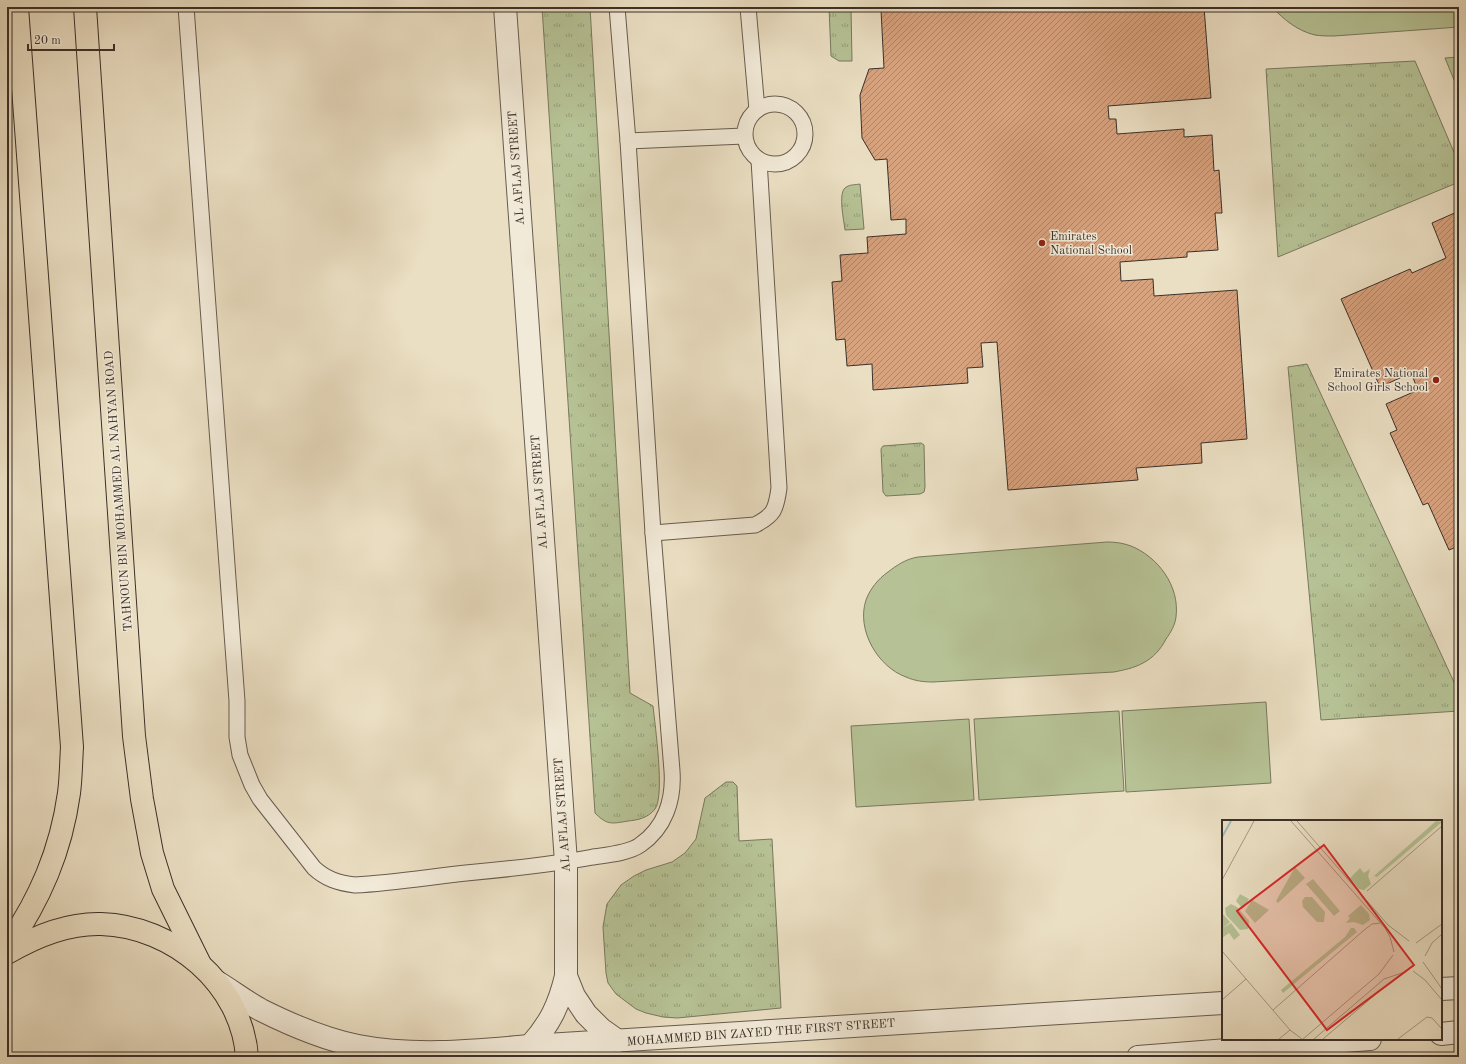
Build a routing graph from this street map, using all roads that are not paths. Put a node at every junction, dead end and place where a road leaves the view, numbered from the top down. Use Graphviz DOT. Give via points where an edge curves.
graph roads {
  1 [pos="11,7"];
  2 [pos="17,7"];
  3 [pos="85,7"];
  4 [pos="186,7"];
  5 [pos="505,7"];
  6 [pos="618,7"];
  7 [pos="748,7"];
  8 [pos="7,13"];
  9 [pos="14,60"];
  10 [pos="757,110"];
  11 [pos="744,136"];
  12 [pos="628,141"];
  13 [pos="759,160"];
  14 [pos="653,533"];
  15 [pos="566,862"];
  16 [pos="7,947"];
  17 [pos="7,953"];
  18 [pos="200,964"];
  19 [pos="566,976"];
  20 [pos="217,982"];
  21 [pos="1459,988"];
  22 [pos="1442,989"];
  23 [pos="1222,1003"];
  24 [pos="1459,1032"];
  25 [pos="1442,1034"];
  26 [pos="1357,1040"];
  27 [pos="618,1041"];
  28 [pos="530,1046"];
  29 [pos="247,1057"];
  30 [pos="1138,1057"];
  1 -- 8 [label="street"];
  2 -- 9 [label="main road"];
  3 -- 18 [label="main road, TAHNOUN BIN MOHAMMED AL NAHYAN ROAD" via="134,736 152,853 163,889"];
  4 -- 15 [label="lane" via="237,701 237,737 245,771 260,799 306,859 323,876 339,883 366,885"];
  5 -- 15 [label="street, AL AFLAJ STREET"];
  6 -- 12 [label="lane"];
  7 -- 10 [label="lane"];
  9 -- 16 [label="main road" via="72,747 69,792 60,837 46,880 25,921"];
  10 -- 11 [label="lane" via="750,117"];
  10 -- 13 [label="lane" via="766,105 786,106 801,119 805,128 802,148 788,162 778,165"];
  11 -- 12 [label="lane"];
  11 -- 13 [label="lane" via="746,146"];
  12 -- 14 [label="lane"];
  13 -- 14 [label="lane" via="779,488 776,507 767,519 755,525"];
  14 -- 15 [label="lane" via="673,786 670,804 652,835 638,846"];
  15 -- 19 [label="street, AL AFLAJ STREET"];
  17 -- 18 [label="main road" via="48,932 74,926 101,924 128,927 154,935 178,947"];
  18 -- 20 [label="main road"];
  19 -- 27 [label="street, AL AFLAJ STREET" via="574,996 586,1014"];
  19 -- 28 [label="street, AL AFLAJ STREET" via="554,1014"];
  20 -- 28 [label="street, MOHAMMED BIN ZAYED THE FIRST STREET" via="260,1010 307,1031 357,1046 404,1052 459,1052"];
  20 -- 29 [label="main road" via="241,1027"];
  21 -- 22 [label="street"];
  23 -- 27 [label="street, MOHAMMED BIN ZAYED THE FIRST STREET"];
  24 -- 25 [label="street"];
  26 -- 30 [label="street"];
  27 -- 28 [label="street, MOHAMMED BIN ZAYED THE FIRST STREET"];
}
